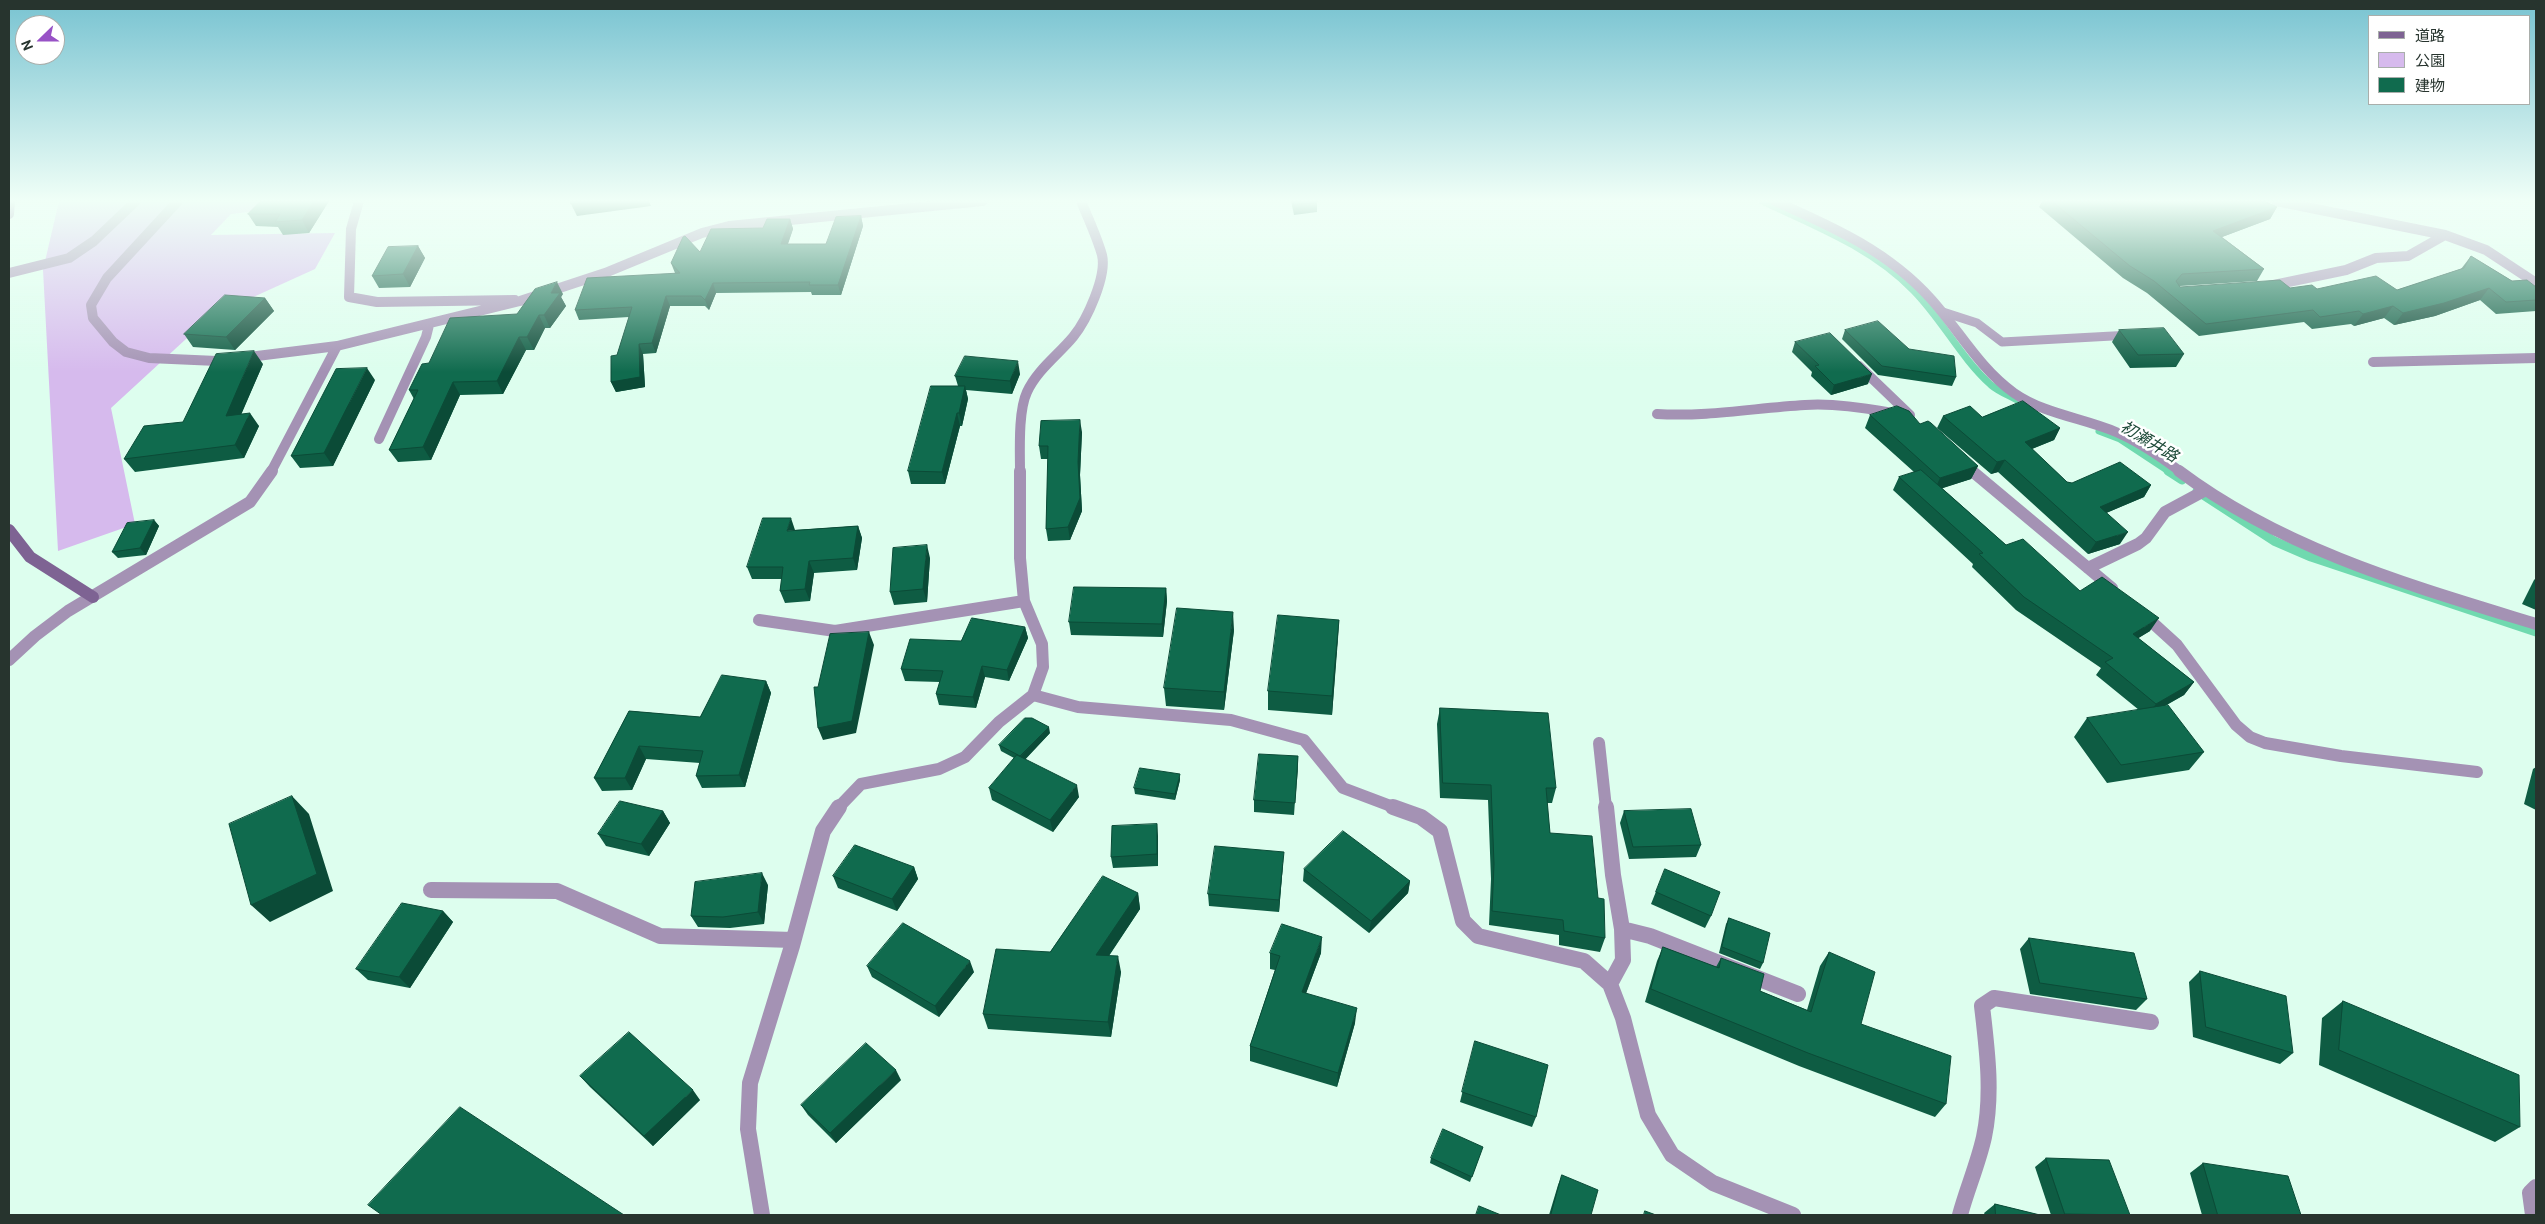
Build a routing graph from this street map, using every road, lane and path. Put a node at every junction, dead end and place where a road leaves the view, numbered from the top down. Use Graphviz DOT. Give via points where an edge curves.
graph roads {
  1 [pos="69,258"];
  2 [pos="127,258"];
  3 [pos="350,258"];
  4 [pos="639,258"];
  5 [pos="1102,258"];
  6 [pos="1887,258"];
  7 [pos="2376,258"];
  8 [pos="2501,258"];
  9 [pos="9,274"];
  10 [pos="2536,283"];
  11 [pos="2262,287"];
  12 [pos="520,301"];
  13 [pos="1943,312"];
  14 [pos="429,325"];
  15 [pos="2146,334"];
  16 [pos="337,346"];
  17 [pos="2536,358"];
  18 [pos="1852,359"];
  19 [pos="2373,362"];
  20 [pos="1657,414"];
  21 [pos="379,439"];
  22 [pos="1955,456"];
  23 [pos="2204,491"];
  24 [pos="9,530"];
  25 [pos="2088,568"];
  26 [pos="93,597"];
  27 [pos="1024,601"];
  28 [pos="759,620"];
  29 [pos="2536,624"];
  30 [pos="9,660"];
  31 [pos="1033,695"];
  32 [pos="1599,743"];
  33 [pos="2476,772"];
  34 [pos="431,890"];
  35 [pos="1622,929"];
  36 [pos="793,940"];
  37 [pos="1610,984"];
  38 [pos="1798,994"];
  39 [pos="2151,1022"];
  40 [pos="2536,1187"];
  41 [pos="762,1215"];
  42 [pos="1793,1215"];
  43 [pos="1960,1215"];
  44 [pos="2533,1215"];
  1 -- 9 [label="street"];
  2 -- 16 [label="street" via="98,291 91,305 92,318 126,352 184,361 262,357"];
  3 -- 12 [label="street" via="349,297 353,301 376,303 481,298"];
  4 -- 12 [label="street"];
  5 -- 27 [label="street" via="1103,266 1094,300 1076,335 1042,368 1026,394 1020,474 1020,558"];
  6 -- 13 [label="street" via="1909,275"];
  7 -- 11 [label="street" via="2346,270"];
  8 -- 10 [label="street"];
  12 -- 14 [label="street"];
  13 -- 15 [label="lane" via="1977,323 2002,342"];
  13 -- 23 [label="street" via="1975,357 2015,394 2132,438"];
  14 -- 16 [label="street"];
  14 -- 21 [label="street"];
  16 -- 26 [label="street" via="271,472 250,502"];
  17 -- 19 [label="street"];
  18 -- 20 [label="street" via="1916,421 1898,413 1859,407 1807,405 1694,416"];
  22 -- 25 [label="street"];
  23 -- 25 [label="street" via="2165,512 2138,544"];
  23 -- 29 [label="street" via="2319,551 2407,585"];
  24 -- 26 [label="street" via="30,557"];
  25 -- 33 [label="street" via="2177,645 2236,725 2250,737 2265,743 2341,756"];
  26 -- 30 [label="street" via="52,622"];
  27 -- 28 [label="street" via="835,631"];
  27 -- 31 [label="street" via="1042,644 1042,667"];
  31 -- 36 [label="street" via="999,722 965,757 939,769 861,784 841,804 823,830"];
  31 -- 37 [label="street" via="1078,707 1231,720 1304,740 1343,788 1421,817 1440,831 1463,921 1478,936 1584,961"];
  32 -- 35 [label="street"];
  34 -- 36 [label="street" via="557,891 660,936"];
  35 -- 37 [label="street" via="1622,960"];
  35 -- 38 [label="street" via="1650,936"];
  36 -- 41 [label="street" via="750,1083 748,1130"];
  37 -- 42 [label="street" via="1623,1018 1648,1115 1672,1155 1713,1183"];
  39 -- 43 [label="street" via="1994,998 1982,1006 1990,1085 1988,1114 1980,1154 1964,1194"];
  40 -- 44 [label="street" via="2530,1193"];
}
